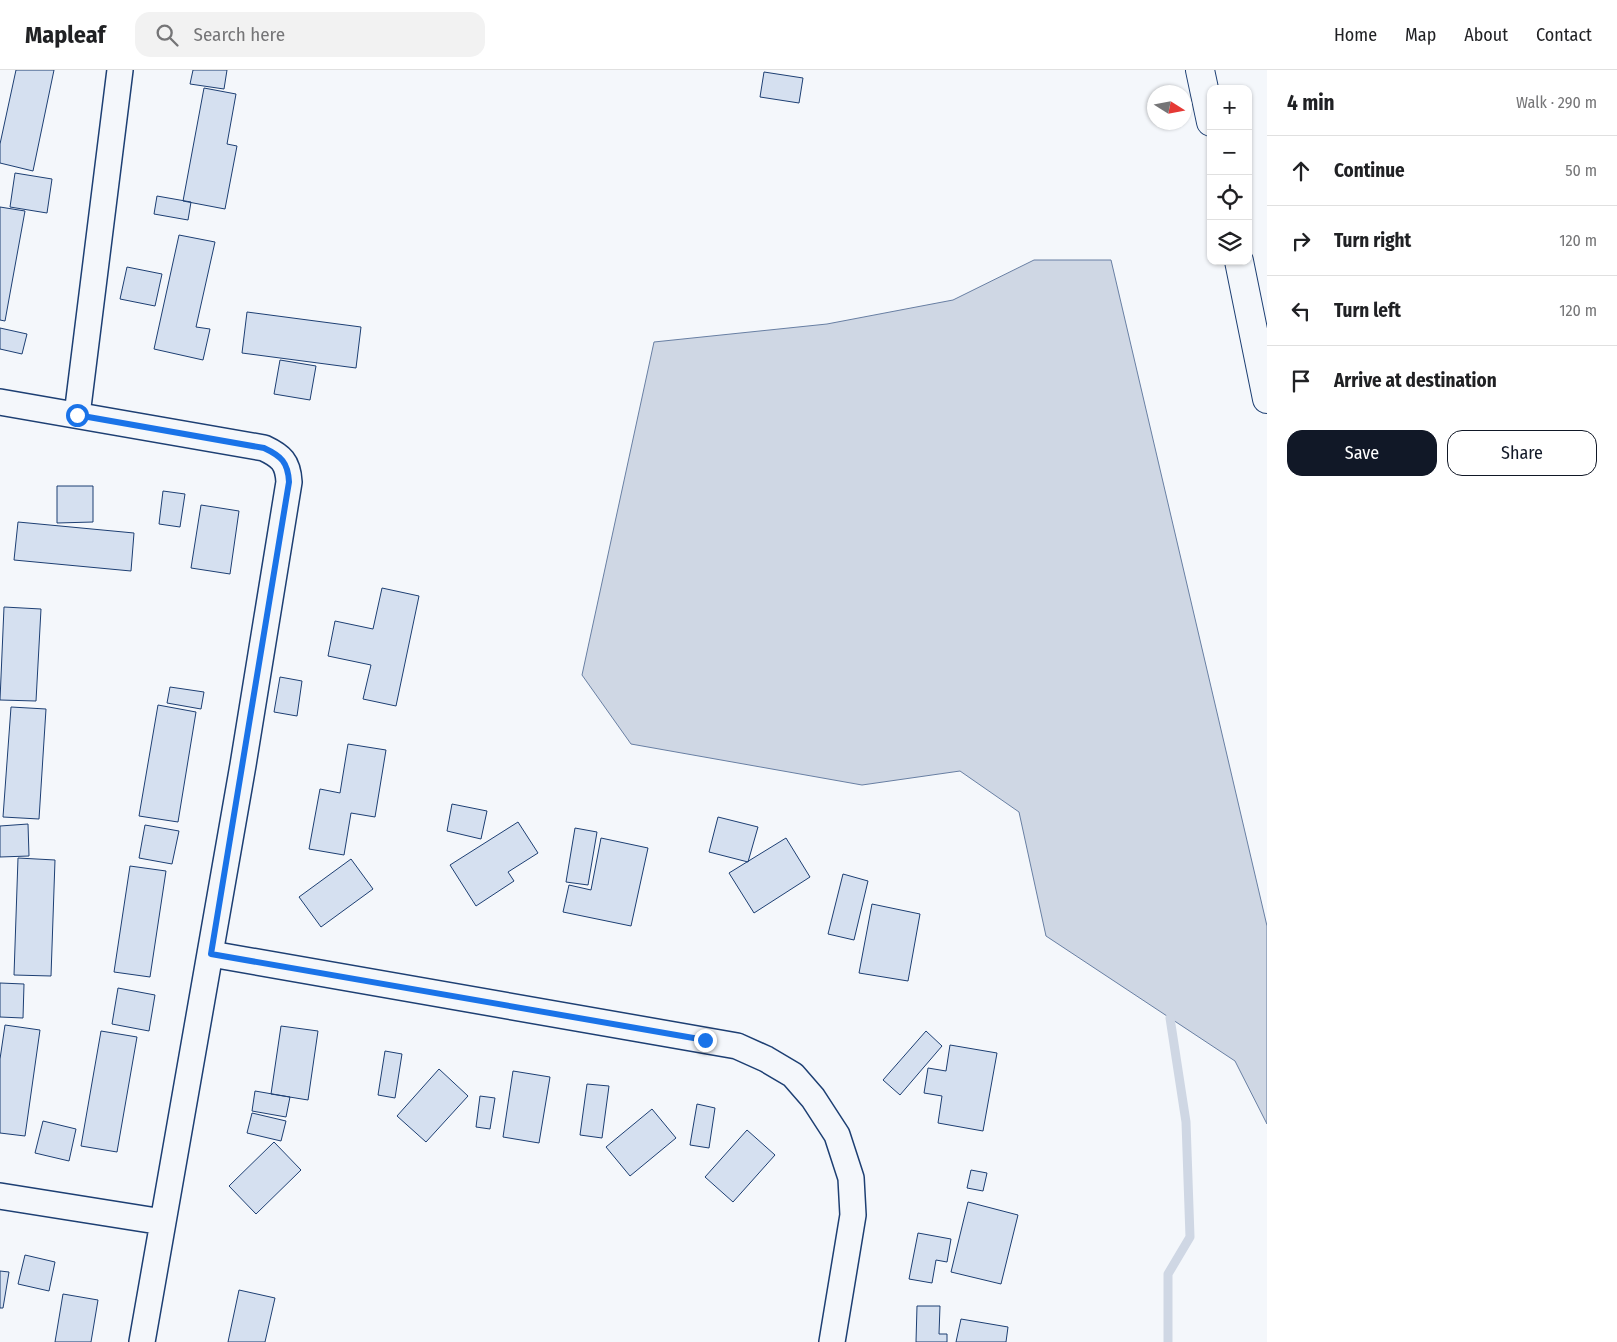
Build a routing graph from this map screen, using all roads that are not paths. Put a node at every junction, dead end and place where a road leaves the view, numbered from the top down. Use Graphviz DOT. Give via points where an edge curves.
graph roads {
  1 [pos="120,70"];
  2 [pos="1200,70"];
  3 [pos="1207,103"];
  4 [pos="1240,265"];
  5 [pos="1267,400"];
  6 [pos="0,402"];
  7 [pos="77,415"];
  8 [pos="211,954"];
  9 [pos="0,1196"];
  10 [pos="163,1222"];
  11 [pos="142,1342"];
  12 [pos="832,1342"];
  1 -- 7 [label="street"];
  2 -- 3 [label="main road"];
  4 -- 5 [label="main road"];
  6 -- 7 [label="street"];
  7 -- 8 [label="street" via="264,448 283,459 289,469"];
  8 -- 10 [label="street"];
  8 -- 12 [label="street" via="737,1046 793,1075 813,1098 837,1135 851,1178 853,1215"];
  9 -- 10 [label="street"];
  10 -- 11 [label="street"];
}
